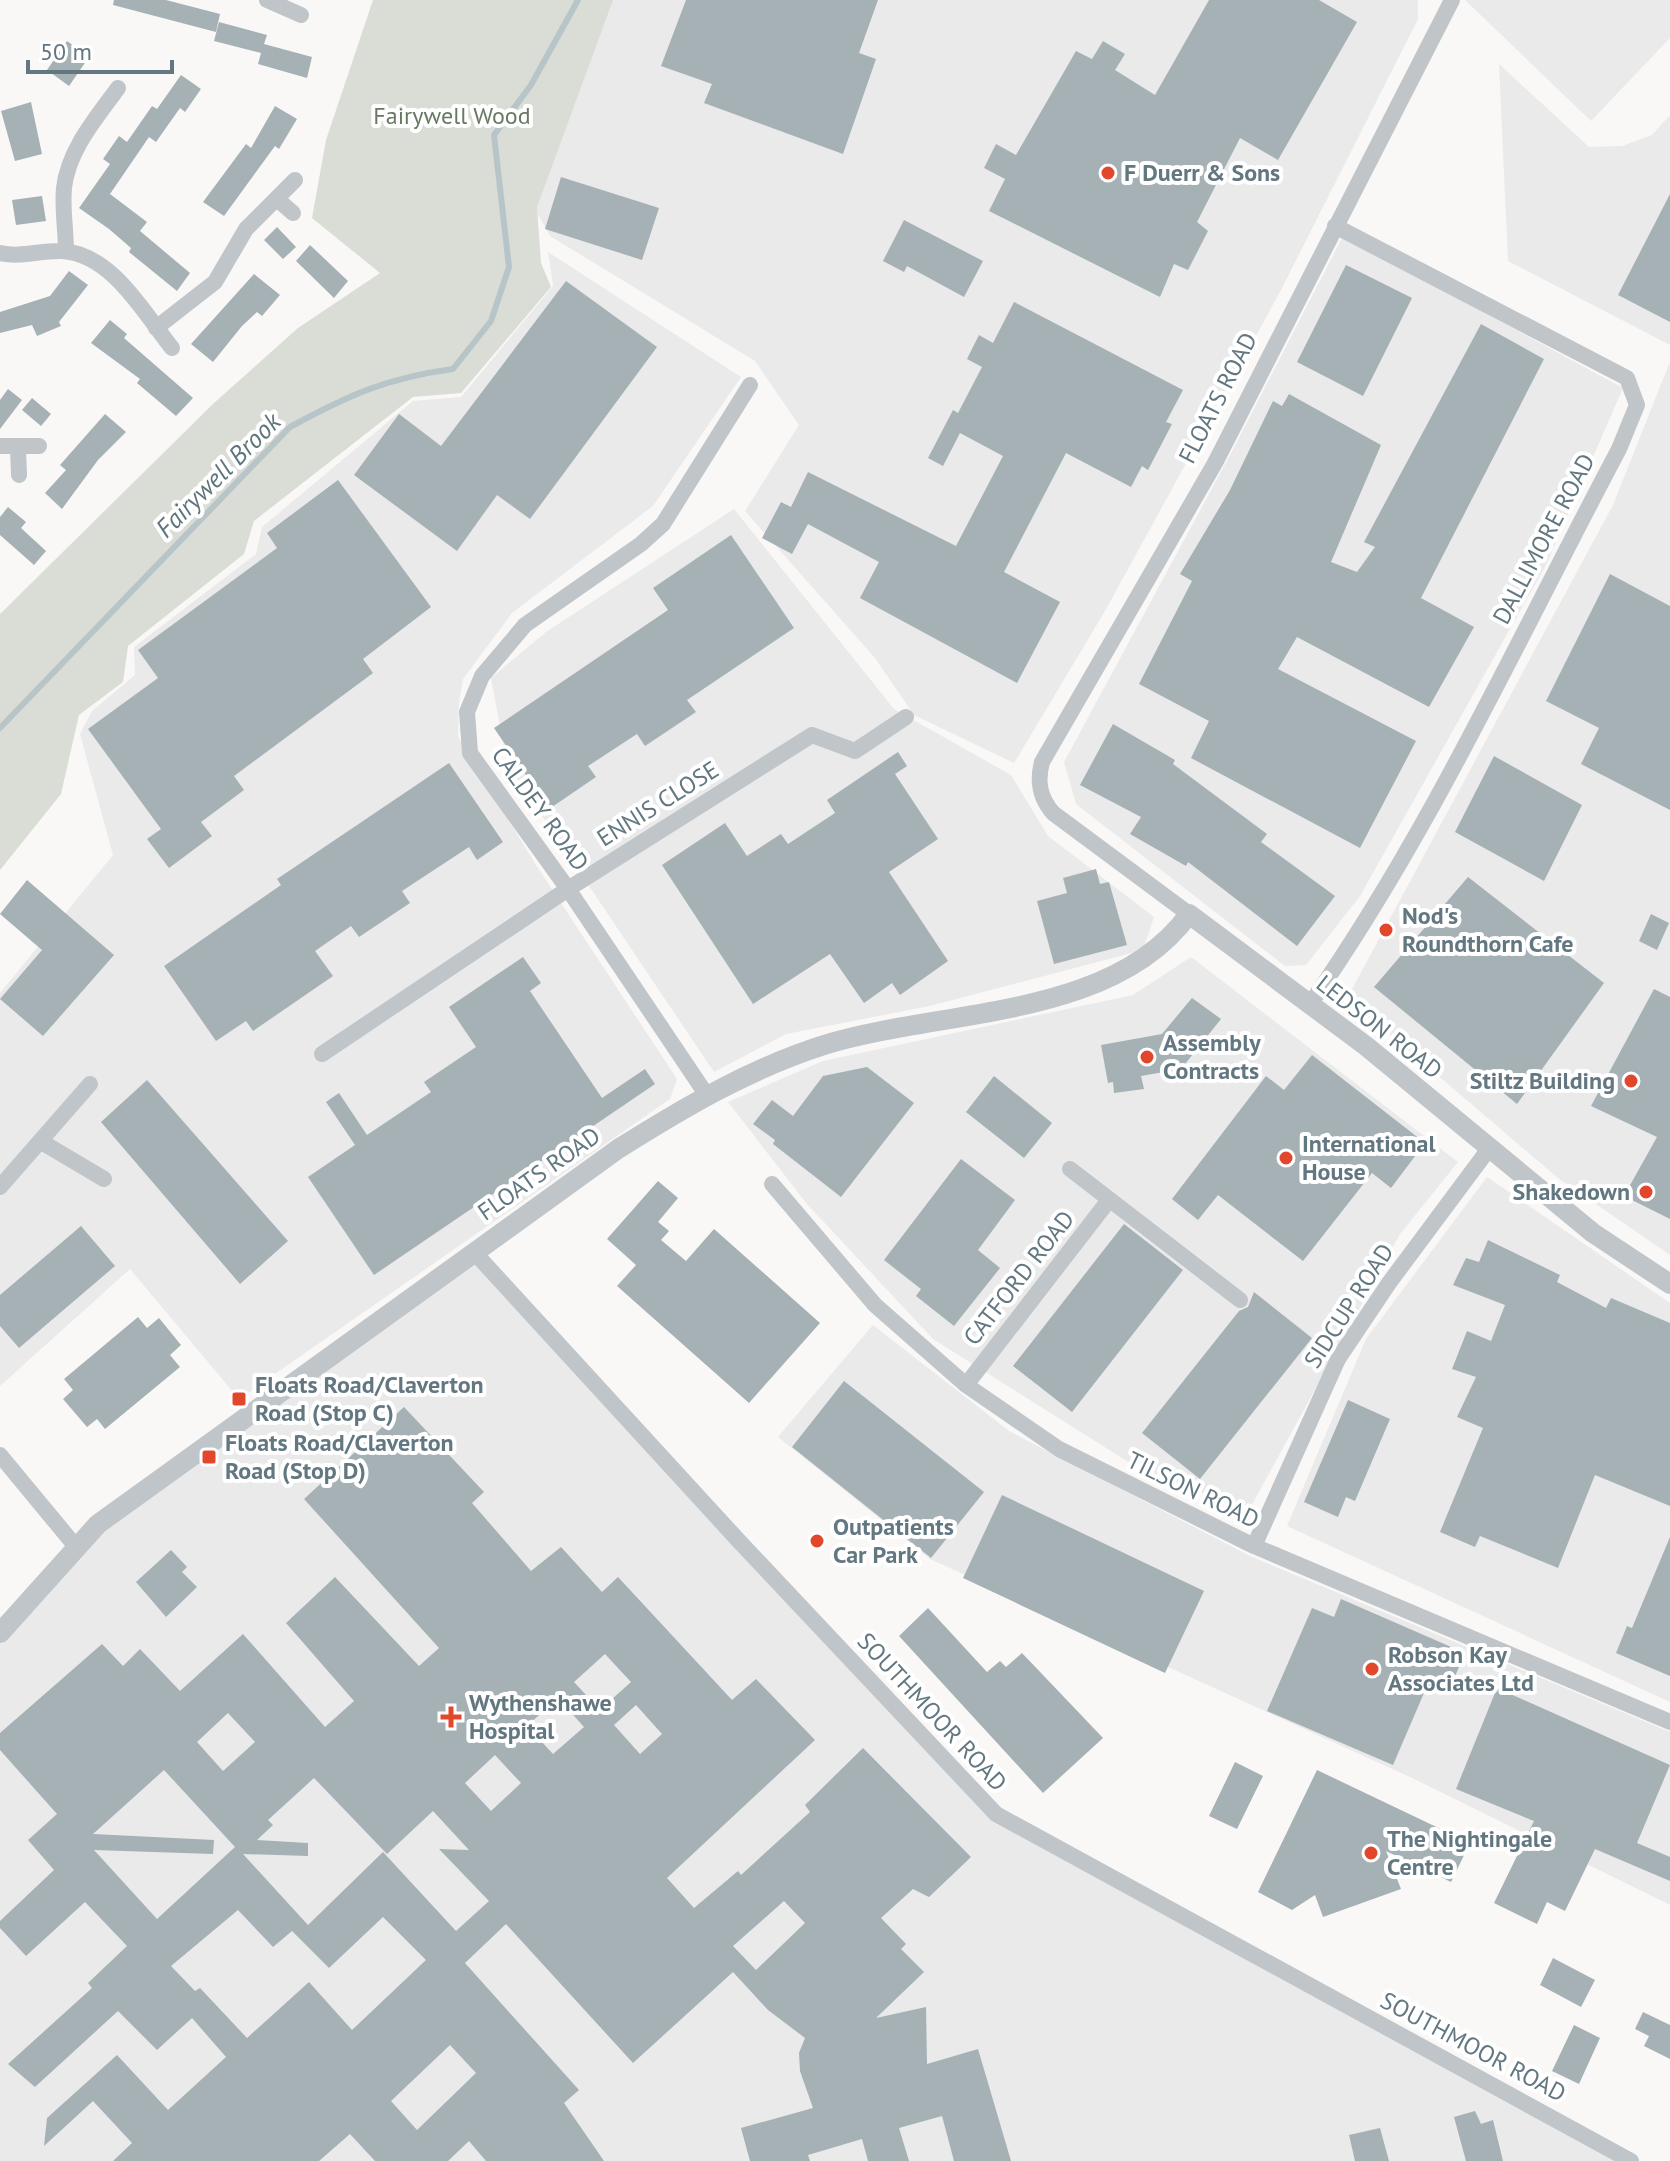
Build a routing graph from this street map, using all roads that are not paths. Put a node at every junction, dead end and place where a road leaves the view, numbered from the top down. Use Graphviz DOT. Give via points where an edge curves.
graph roads {
  1 [pos="267,0"];
  2 [pos="1452,0"];
  3 [pos="301,15"];
  4 [pos="118,88"];
  5 [pos="81,108"];
  6 [pos="96,118"];
  7 [pos="295,180"];
  8 [pos="278,200"];
  9 [pos="293,213"];
  10 [pos="1335,226"];
  11 [pos="66,251"];
  12 [pos="0,253"];
  13 [pos="156,328"];
  14 [pos="172,348"];
  15 [pos="750,385"];
  16 [pos="0,446"];
  17 [pos="39,446"];
  18 [pos="18,448"];
  19 [pos="19,475"];
  20 [pos="906,717"];
  21 [pos="1053,813"];
  22 [pos="568,889"];
  23 [pos="1189,914"];
  24 [pos="1310,1004"];
  25 [pos="322,1054"];
  26 [pos="90,1084"];
  27 [pos="706,1094"];
  28 [pos="40,1141"];
  29 [pos="1488,1150"];
  30 [pos="1070,1169"];
  31 [pos="104,1179"];
  32 [pos="772,1184"];
  33 [pos="0,1187"];
  34 [pos="1109,1200"];
  35 [pos="474,1252"];
  36 [pos="1670,1284"];
  37 [pos="1240,1300"];
  38 [pos="966,1385"];
  39 [pos="0,1455"];
  40 [pos="1254,1546"];
  41 [pos="77,1548"];
  42 [pos="0,1633"];
  43 [pos="1670,1722"];
  44 [pos="1631,2161"];
  1 -- 3 [label="street"];
  2 -- 10 [label="street, FLOATS ROAD"];
  4 -- 6 [label="street"];
  5 -- 6 [label="street"];
  6 -- 11 [label="street" via="66,178"];
  7 -- 8 [label="street"];
  8 -- 9 [label="street"];
  8 -- 13 [label="street" via="246,229 215,282"];
  10 -- 21 [label="street, FLOATS ROAD" via="1215,463 1042,762 1038,779"];
  10 -- 24 [label="street, DALLIMORE ROAD" via="1627,378 1637,405 1619,449 1420,827"];
  11 -- 12 [label="street"];
  11 -- 13 [label="street" via="85,256 111,274"];
  13 -- 14 [label="street"];
  15 -- 22 [label="street, CALDEY ROAD" via="663,524 525,625 482,676 467,712 470,753"];
  16 -- 18 [label="street"];
  17 -- 18 [label="street"];
  18 -- 19 [label="street"];
  20 -- 22 [label="street, ENNIS CLOSE" via="855,751 812,735"];
  21 -- 23 [label="street, LEDSON ROAD"];
  22 -- 25 [label="street, ENNIS CLOSE"];
  22 -- 27 [label="street, CALDEY ROAD"];
  23 -- 24 [label="street, LEDSON ROAD"];
  23 -- 27 [label="street, FLOATS ROAD" via="1173,937 1149,955 1087,987 828,1044 771,1063"];
  24 -- 29 [label="street, LEDSON ROAD"];
  26 -- 28 [label="street"];
  27 -- 35 [label="street, FLOATS ROAD" via="618,1149"];
  28 -- 31 [label="street"];
  28 -- 33 [label="street"];
  29 -- 36 [label="street, LEDSON ROAD" via="1593,1233"];
  29 -- 40 [label="street, SIDCUP ROAD" via="1338,1359"];
  30 -- 34 [label="street, CATFORD ROAD"];
  32 -- 38 [label="street, TILSON ROAD" via="875,1305"];
  34 -- 37 [label="street, CATFORD ROAD"];
  34 -- 38 [label="street, CATFORD ROAD"];
  35 -- 41 [label="street, FLOATS ROAD" via="98,1524"];
  35 -- 44 [label="street, SOUTHMOOR ROAD" via="996,1814"];
  38 -- 40 [label="street, TILSON ROAD" via="1079,1461"];
  39 -- 41 [label="street"];
  40 -- 43 [label="street, TILSON ROAD"];
  41 -- 42 [label="street, FLOATS ROAD"];
}
